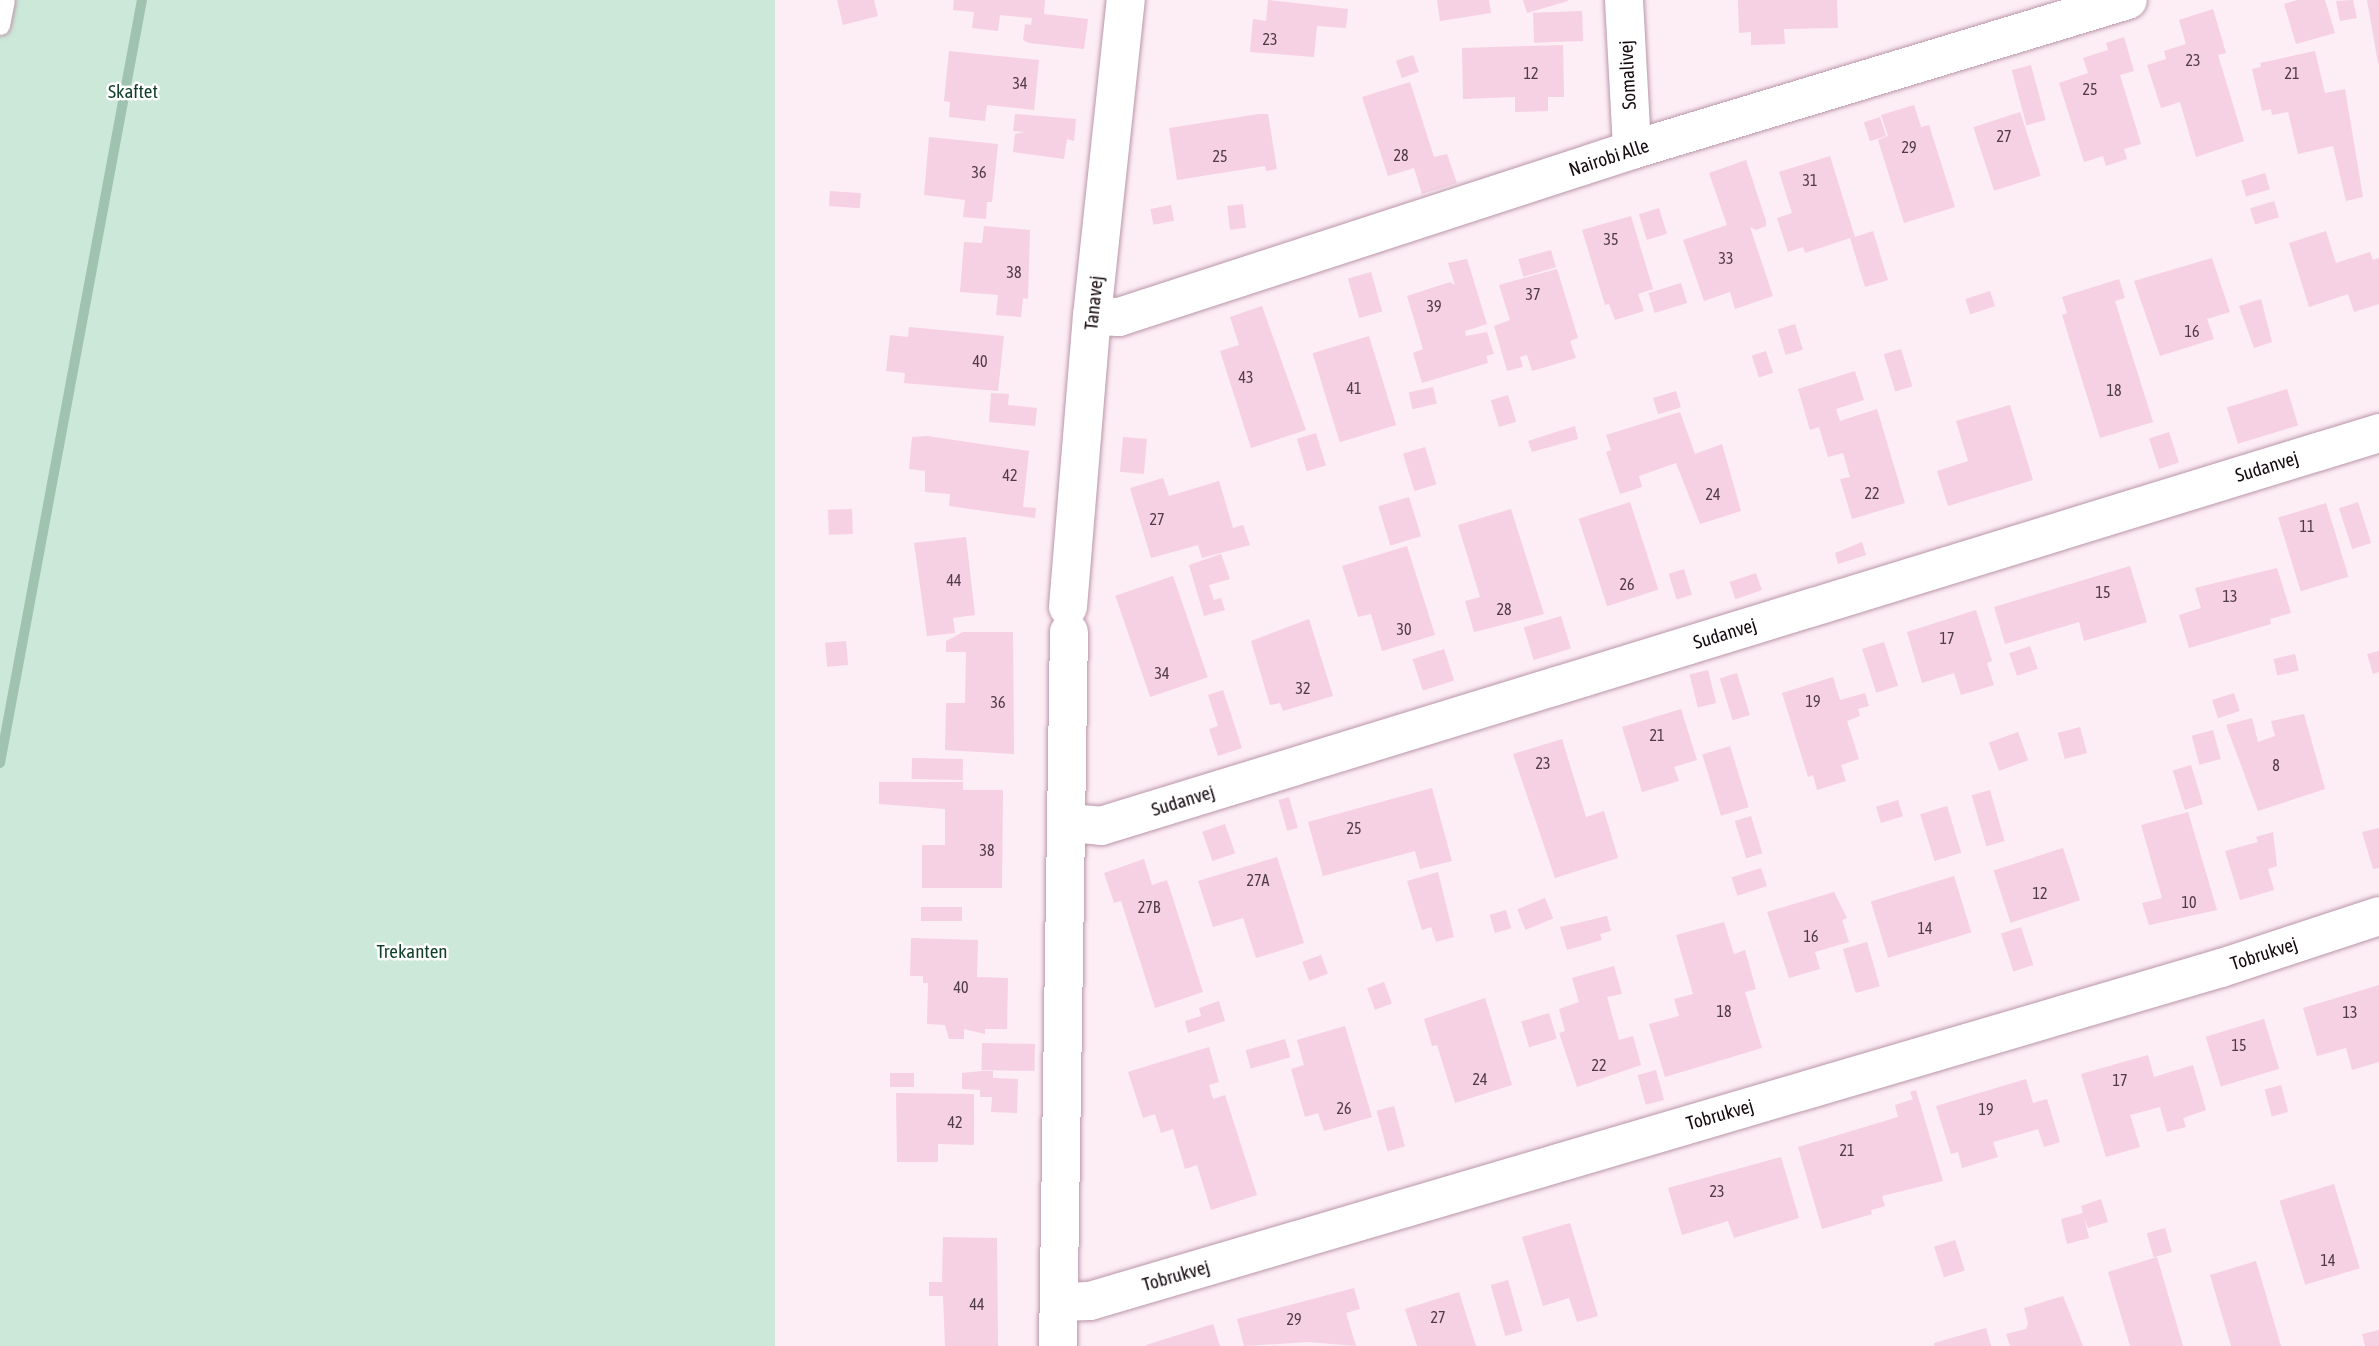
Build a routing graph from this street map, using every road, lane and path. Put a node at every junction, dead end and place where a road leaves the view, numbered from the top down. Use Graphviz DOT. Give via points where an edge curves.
graph roads {
  1 [pos="5,0"];
  2 [pos="1126,0"];
  3 [pos="1624,0"];
  4 [pos="2104,4"];
  5 [pos="0,24"];
  6 [pos="1632,150"];
  7 [pos="1092,316"];
  8 [pos="2379,433"];
  9 [pos="1069,823"];
  10 [pos="2379,916"];
  11 [pos="1059,1302"];
  12 [pos="1058,1346"];
  1 -- 5 [label="lane"];
  2 -- 7 [label="street, Tanavej"];
  3 -- 6 [label="street, Somalivej"];
  4 -- 6 [label="street, Nairobi Alle"];
  6 -- 7 [label="street, Nairobi Alle" via="1119,317"];
  7 -- 9 [label="street, Tanavej" via="1069,620"];
  8 -- 9 [label="street, Sudanvej" via="1101,826"];
  9 -- 11 [label="street"];
  10 -- 11 [label="street, Tobrukvej" via="2207,972 1090,1301"];
  11 -- 12 [label="street"];
}
